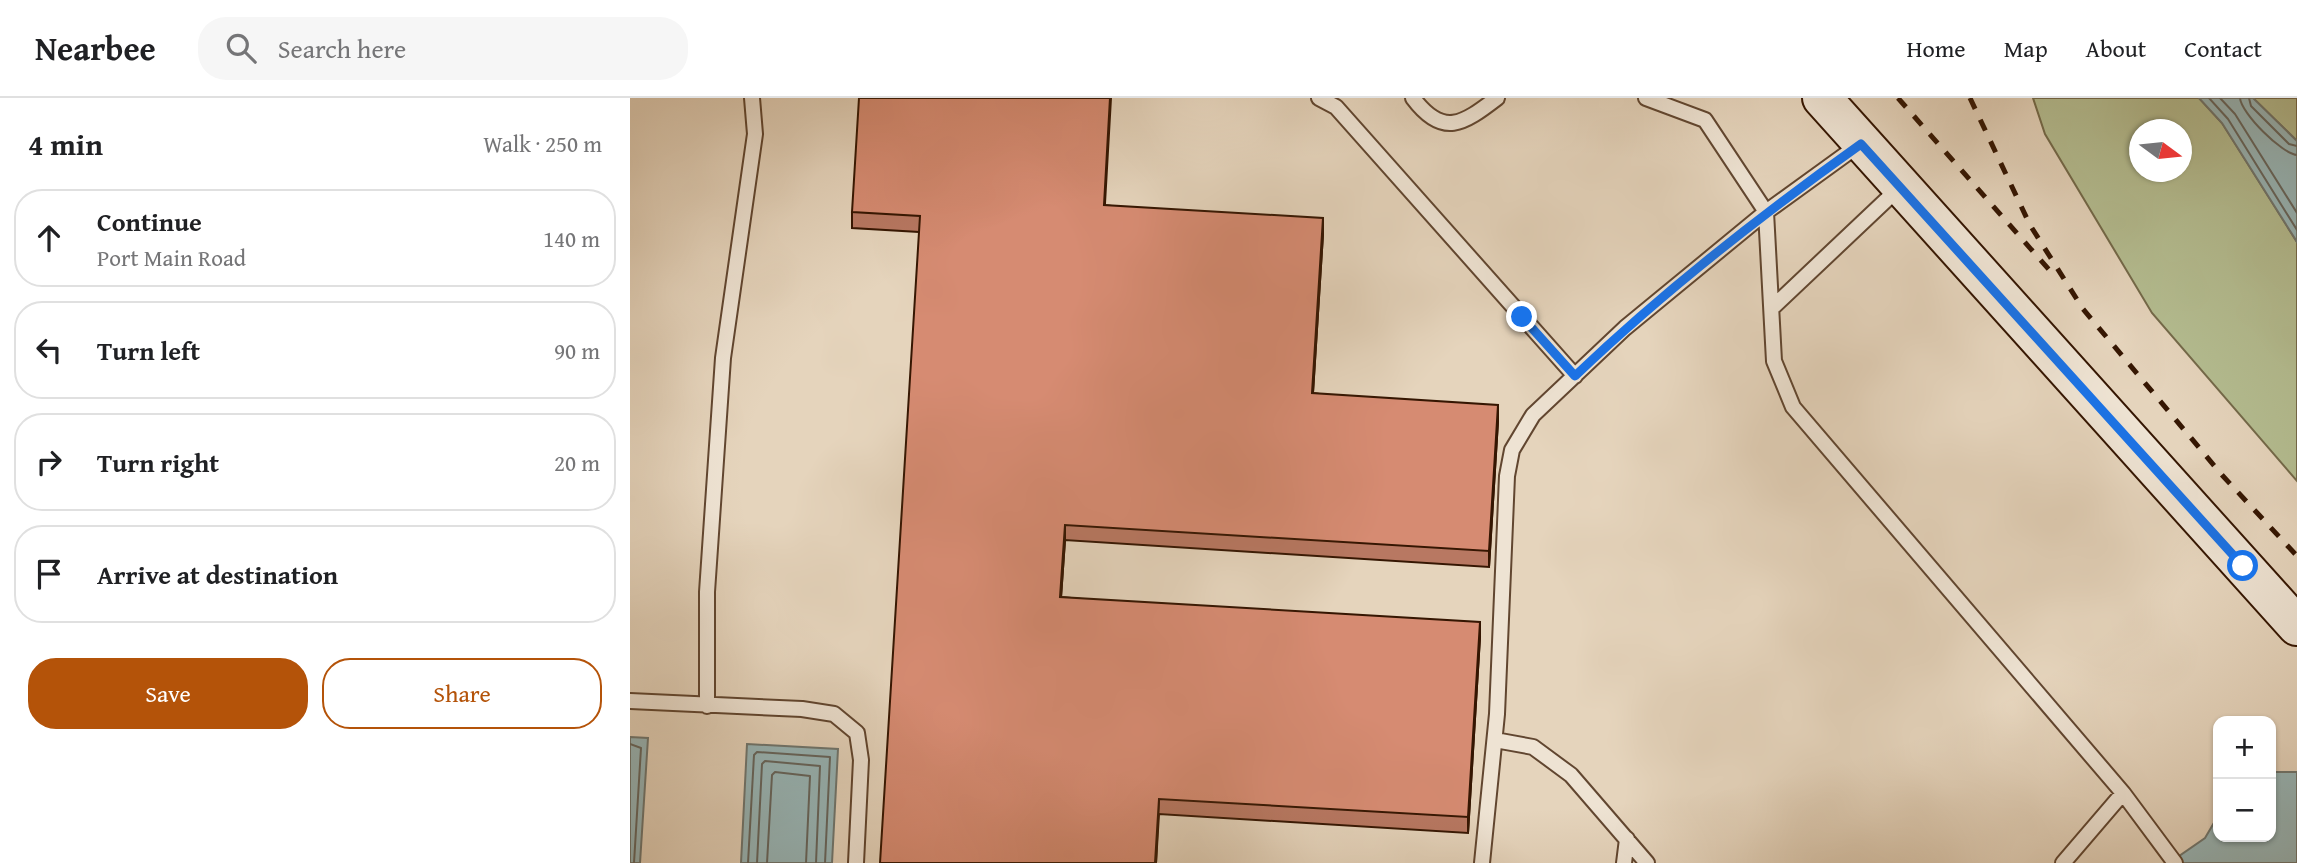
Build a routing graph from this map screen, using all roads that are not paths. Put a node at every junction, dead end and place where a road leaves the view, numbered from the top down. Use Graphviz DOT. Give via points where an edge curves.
graph roads {
  1 [pos="752,98"];
  2 [pos="1319,98"];
  3 [pos="1413,98"];
  4 [pos="1497,98"];
  5 [pos="1646,98"];
  6 [pos="1822,98"];
  7 [pos="1861,144"];
  8 [pos="1900,187"];
  9 [pos="1766,212"];
  10 [pos="1772,308"];
  11 [pos="1575,376"];
  12 [pos="2297,626"];
  13 [pos="630,701"];
  14 [pos="707,706"];
  15 [pos="1495,740"];
  16 [pos="2123,793"];
  17 [pos="1627,839"];
  18 [pos="856,863"];
  19 [pos="1482,863"];
  20 [pos="1624,863"];
  21 [pos="1647,863"];
  22 [pos="2063,863"];
  23 [pos="2175,863"];
  1 -- 14 [label="lane" via="755,134 722,372 707,592"];
  2 -- 11 [label="lane" via="1335,107"];
  3 -- 4 [label="lane" via="1435,121 1449,125 1470,118"];
  5 -- 9 [label="lane" via="1705,120"];
  6 -- 7 [label="main road"];
  7 -- 8 [label="main road"];
  7 -- 9 [label="lane"];
  8 -- 10 [label="lane"];
  8 -- 12 [label="main road"];
  9 -- 10 [label="lane"];
  9 -- 11 [label="lane" via="1625,328"];
  10 -- 16 [label="lane" via="1774,361 1793,407"];
  11 -- 15 [label="lane" via="1534,415 1512,450"];
  13 -- 14 [label="lane"];
  14 -- 18 [label="lane" via="834,714 857,733 861,760"];
  15 -- 17 [label="lane" via="1533,747 1571,775"];
  15 -- 19 [label="lane"];
  16 -- 22 [label="lane"];
  16 -- 23 [label="lane"];
  17 -- 20 [label="lane"];
  17 -- 21 [label="lane"];
}
